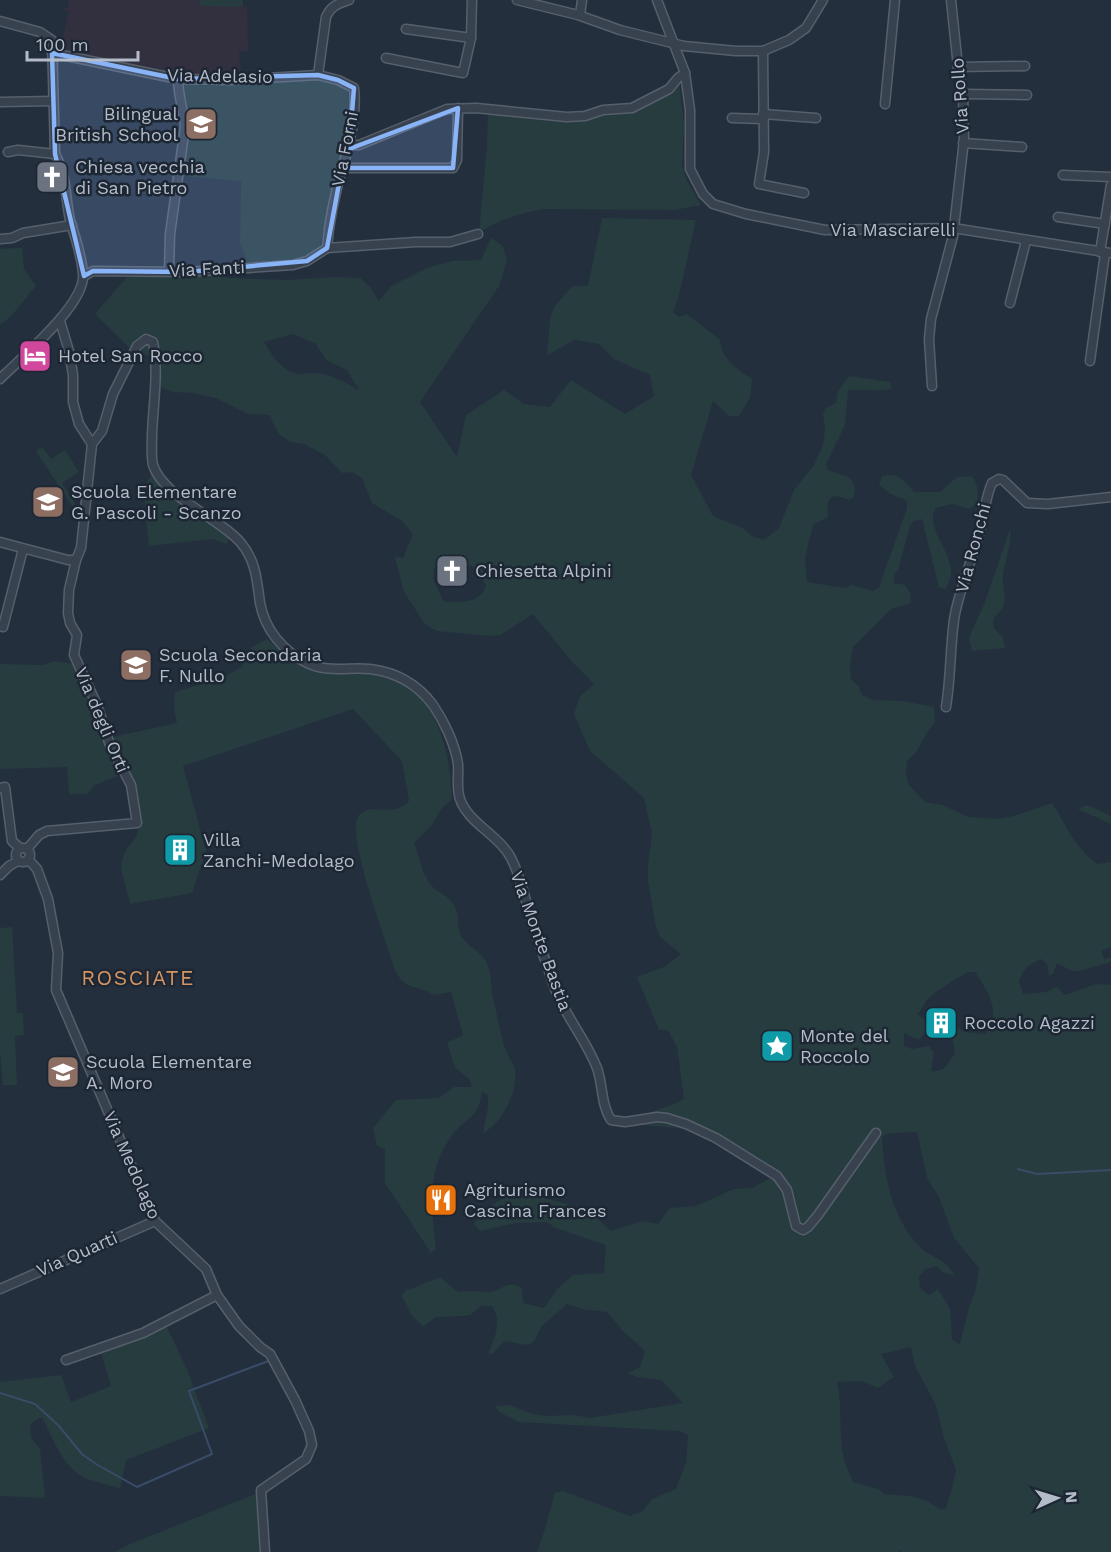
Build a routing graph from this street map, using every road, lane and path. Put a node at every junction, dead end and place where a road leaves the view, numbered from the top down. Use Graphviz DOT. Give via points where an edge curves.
graph roads {
  1 [pos="349,0"];
  2 [pos="472,0"];
  3 [pos="517,0"];
  4 [pos="582,0"];
  5 [pos="657,0"];
  6 [pos="823,0"];
  7 [pos="895,0"];
  8 [pos="951,0"];
  9 [pos="580,15"];
  10 [pos="0,21"];
  11 [pos="406,29"];
  12 [pos="471,38"];
  13 [pos="674,42"];
  14 [pos="763,51"];
  15 [pos="52,53"];
  16 [pos="386,58"];
  17 [pos="1025,66"];
  18 [pos="958,67"];
  19 [pos="685,74"];
  20 [pos="318,75"];
  21 [pos="178,79"];
  22 [pos="963,94"];
  23 [pos="1027,95"];
  24 [pos="53,101"];
  25 [pos="0,102"];
  26 [pos="885,104"];
  27 [pos="458,108"];
  28 [pos="763,116"];
  29 [pos="732,118"];
  30 [pos="816,118"];
  31 [pos="963,143"];
  32 [pos="350,145"];
  33 [pos="1022,147"];
  34 [pos="8,152"];
  35 [pos="55,154"];
  36 [pos="342,168"];
  37 [pos="1063,175"];
  38 [pos="1111,177"];
  39 [pos="1111,185"];
  40 [pos="804,193"];
  41 [pos="1058,217"];
  42 [pos="1105,224"];
  43 [pos="72,225"];
  44 [pos="953,228"];
  45 [pos="478,234"];
  46 [pos="0,239"];
  47 [pos="1026,241"];
  48 [pos="327,248"];
  49 [pos="1105,253"];
  50 [pos="169,271"];
  51 [pos="84,276"];
  52 [pos="1010,303"];
  53 [pos="60,321"];
  54 [pos="1090,362"];
  55 [pos="0,380"];
  56 [pos="932,386"];
  57 [pos="92,444"];
  58 [pos="1111,497"];
  59 [pos="0,542"];
  60 [pos="23,549"];
  61 [pos="76,560"];
  62 [pos="3,627"];
  63 [pos="946,706"];
  64 [pos="0,788"];
  65 [pos="25,852"];
  66 [pos="0,875"];
  67 [pos="876,1133"];
  68 [pos="155,1221"];
  69 [pos="0,1289"];
  70 [pos="217,1295"];
  71 [pos="66,1360"];
  72 [pos="265,1552"];
  1 -- 20 [label="street" via="335,4 326,17"];
  2 -- 12 [label="street"];
  3 -- 9 [label="street"];
  4 -- 9 [label="street"];
  5 -- 13 [label="street, Via Masciarelli"];
  6 -- 14 [label="street" via="806,28"];
  7 -- 26 [label="street"];
  8 -- 18 [label="street, Via Rollo"];
  9 -- 13 [label="street" via="620,30"];
  10 -- 15 [label="street" via="40,32 51,40"];
  11 -- 12 [label="street"];
  12 -- 16 [label="street" via="464,73"];
  13 -- 14 [label="street"];
  13 -- 19 [label="street, Via Masciarelli"];
  14 -- 28 [label="street"];
  15 -- 21 [label="street, Via Adelasio"];
  15 -- 24 [label="street"];
  17 -- 18 [label="street"];
  18 -- 22 [label="street, Via Rollo"];
  19 -- 27 [label="street" via="669,89 632,108 595,111 585,116"];
  19 -- 44 [label="street, Via Masciarelli" via="690,110 690,169 694,182 713,204 825,230"];
  20 -- 21 [label="street, Via Adelasio"];
  20 -- 32 [label="street, Via Forni" via="354,88"];
  21 -- 50 [label="street" via="185,128 170,234"];
  22 -- 23 [label="street"];
  22 -- 31 [label="street, Via Rollo"];
  24 -- 25 [label="street"];
  24 -- 35 [label="street"];
  27 -- 32 [label="street" via="437,112 359,145"];
  27 -- 36 [label="street" via="457,160 453,168"];
  28 -- 29 [label="street"];
  28 -- 30 [label="street"];
  28 -- 40 [label="street" via="764,152 759,184"];
  31 -- 33 [label="street"];
  31 -- 44 [label="street, Via Rollo"];
  32 -- 36 [label="street, Via Forni"];
  34 -- 35 [label="street"];
  35 -- 43 [label="street" via="62,166"];
  36 -- 48 [label="street, Via Forni"];
  37 -- 38 [label="street"];
  39 -- 42 [label="street"];
  41 -- 42 [label="street"];
  42 -- 49 [label="street"];
  43 -- 46 [label="street"];
  43 -- 51 [label="street"];
  44 -- 47 [label="street, Via Masciarelli"];
  44 -- 56 [label="street, Via Rollo" via="931,318"];
  45 -- 48 [label="street" via="450,242"];
  47 -- 49 [label="street, Via Masciarelli"];
  47 -- 52 [label="street"];
  48 -- 50 [label="street, Via Fanti" via="308,261 293,265"];
  49 -- 54 [label="street"];
  50 -- 51 [label="street, Via Fanti" via="93,271"];
  51 -- 53 [label="street" via="73,304"];
  53 -- 55 [label="street"];
  53 -- 57 [label="street" via="73,375 73,402"];
  57 -- 61 [label="street, Via degli Orti" via="81,548"];
  57 -- 67 [label="street, Via Monte Bastia" via="102,431 113,394 137,346 150,339 155,378 152,456 157,474 180,498 240,542 251,558 260,605 277,641 315,666 370,669 410,682 433,706 452,741 460,798 466,811 511,858 556,991 590,1051 611,1119 626,1122 667,1118 716,1138 777,1176 787,1190 796,1226 803,1230"];
  58 -- 63 [label="street, Via Ronchi" via="1027,503 1003,480 992,483 954,617"];
  59 -- 60 [label="street"];
  60 -- 61 [label="street"];
  60 -- 62 [label="street"];
  61 -- 65 [label="street, Via degli Orti" via="68,613 76,635 74,655 110,745 131,785 137,823 47,831"];
  64 -- 65 [label="street, Via Medolago" via="5,787 12,841"];
  65 -- 66 [label="street" via="16,852 18,861"];
  65 -- 68 [label="street, Via Medolago" via="37,869 48,899 58,953 56,990"];
  68 -- 69 [label="street, Via Quarti"];
  68 -- 70 [label="street, Via Medolago" via="206,1269"];
  70 -- 71 [label="street" via="143,1332"];
  70 -- 72 [label="street, Via Medolago" via="239,1326 270,1354 295,1400 312,1445 306,1459 261,1490"];
}
